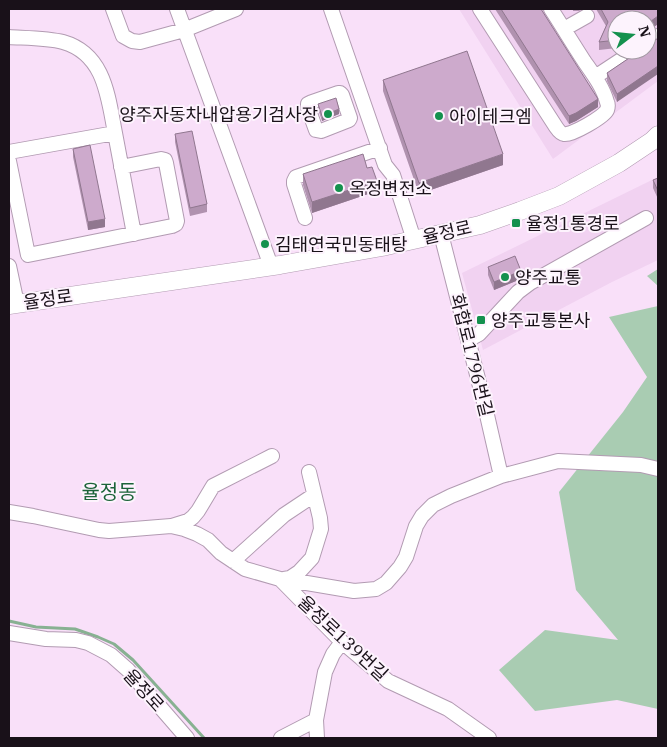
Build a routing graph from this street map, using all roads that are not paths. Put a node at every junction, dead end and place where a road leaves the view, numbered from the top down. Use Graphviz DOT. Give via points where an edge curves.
graph roads {
  1 [pos="113,9"];
  2 [pos="177,9"];
  3 [pos="236,9"];
  4 [pos="332,9"];
  5 [pos="340,9"];
  6 [pos="480,9"];
  7 [pos="551,9"];
  8 [pos="587,16"];
  9 [pos="564,29"];
  10 [pos="184,30"];
  11 [pos="9,38"];
  12 [pos="621,60"];
  13 [pos="595,77"];
  14 [pos="366,109"];
  15 [pos="348,114"];
  16 [pos="115,133"];
  17 [pos="658,136"];
  18 [pos="380,148"];
  19 [pos="9,152"];
  20 [pos="9,161"];
  21 [pos="122,167"];
  22 [pos="393,175"];
  23 [pos="306,218"];
  24 [pos="646,218"];
  25 [pos="134,234"];
  26 [pos="441,234"];
  27 [pos="414,240"];
  28 [pos="9,266"];
  29 [pos="271,266"];
  30 [pos="13,304"];
  31 [pos="468,340"];
  32 [pos="272,456"];
  33 [pos="641,465"];
  34 [pos="658,468"];
  35 [pos="309,472"];
  36 [pos="658,473"];
  37 [pos="501,476"];
  38 [pos="314,494"];
  39 [pos="9,512"];
  40 [pos="171,526"];
  41 [pos="233,561"];
  42 [pos="281,579"];
  43 [pos="9,633"];
  44 [pos="342,642"];
  45 [pos="316,720"];
  46 [pos="187,738"];
  47 [pos="281,738"];
  48 [pos="317,738"];
  49 [pos="488,738"];
  1 -- 10 [label="street" via="123,36 132,41 140,42"];
  2 -- 10 [label="street"];
  3 -- 10 [label="street"];
  4 -- 14 [label="street"];
  5 -- 22 [label="street" via="393,160"];
  6 -- 13 [label="street" via="556,127 564,134 576,132 608,109"];
  7 -- 9 [label="street"];
  8 -- 9 [label="street"];
  9 -- 13 [label="street"];
  10 -- 29 [label="street"];
  11 -- 16 [label="street" via="61,42 88,56 97,66 108,94"];
  12 -- 13 [label="street"];
  14 -- 15 [label="street"];
  14 -- 18 [label="street"];
  16 -- 19 [label="street"];
  16 -- 21 [label="street"];
  17 -- 26 [label="main road, 율정로" via="559,196 480,225"];
  18 -- 22 [label="street" via="385,165"];
  18 -- 23 [label="street" via="294,178"];
  20 -- 25 [label="street" via="28,255"];
  21 -- 25 [label="street"];
  21 -- 25 [label="street" via="165,160 177,221 175,225"];
  22 -- 27 [label="street"];
  24 -- 31 [label="street" via="530,283 479,334"];
  26 -- 27 [label="main road, 율정로"];
  26 -- 31 [label="street, 화합로1796번길"];
  27 -- 29 [label="main road, 율정로"];
  28 -- 30 [label="street"];
  29 -- 30 [label="main road, 율정로"];
  31 -- 37 [label="street, 화합로1796번길"];
  32 -- 40 [label="street, 율정로139번길" via="213,486 193,517"];
  33 -- 34 [label="street"];
  33 -- 36 [label="street"];
  33 -- 37 [label="street" via="558,461"];
  35 -- 38 [label="street, 율정로139번길"];
  37 -- 42 [label="street" via="438,502 422,516 400,567 376,589 354,592"];
  38 -- 41 [label="street" via="284,515"];
  38 -- 42 [label="street, 율정로139번길" via="321,525 312,558 300,572"];
  39 -- 40 [label="street, 율정로139번길" via="104,530"];
  40 -- 41 [label="street, 율정로139번길" via="184,528 208,540"];
  41 -- 42 [label="street, 율정로139번길" via="245,569"];
  42 -- 44 [label="street, 율정로139번길"];
  43 -- 46 [label="street, 율정로" via="76,640 111,655"];
  44 -- 45 [label="street" via="325,672"];
  44 -- 49 [label="street, 율정로139번길" via="388,682 448,709"];
  45 -- 47 [label="street"];
  45 -- 48 [label="street"];
}
